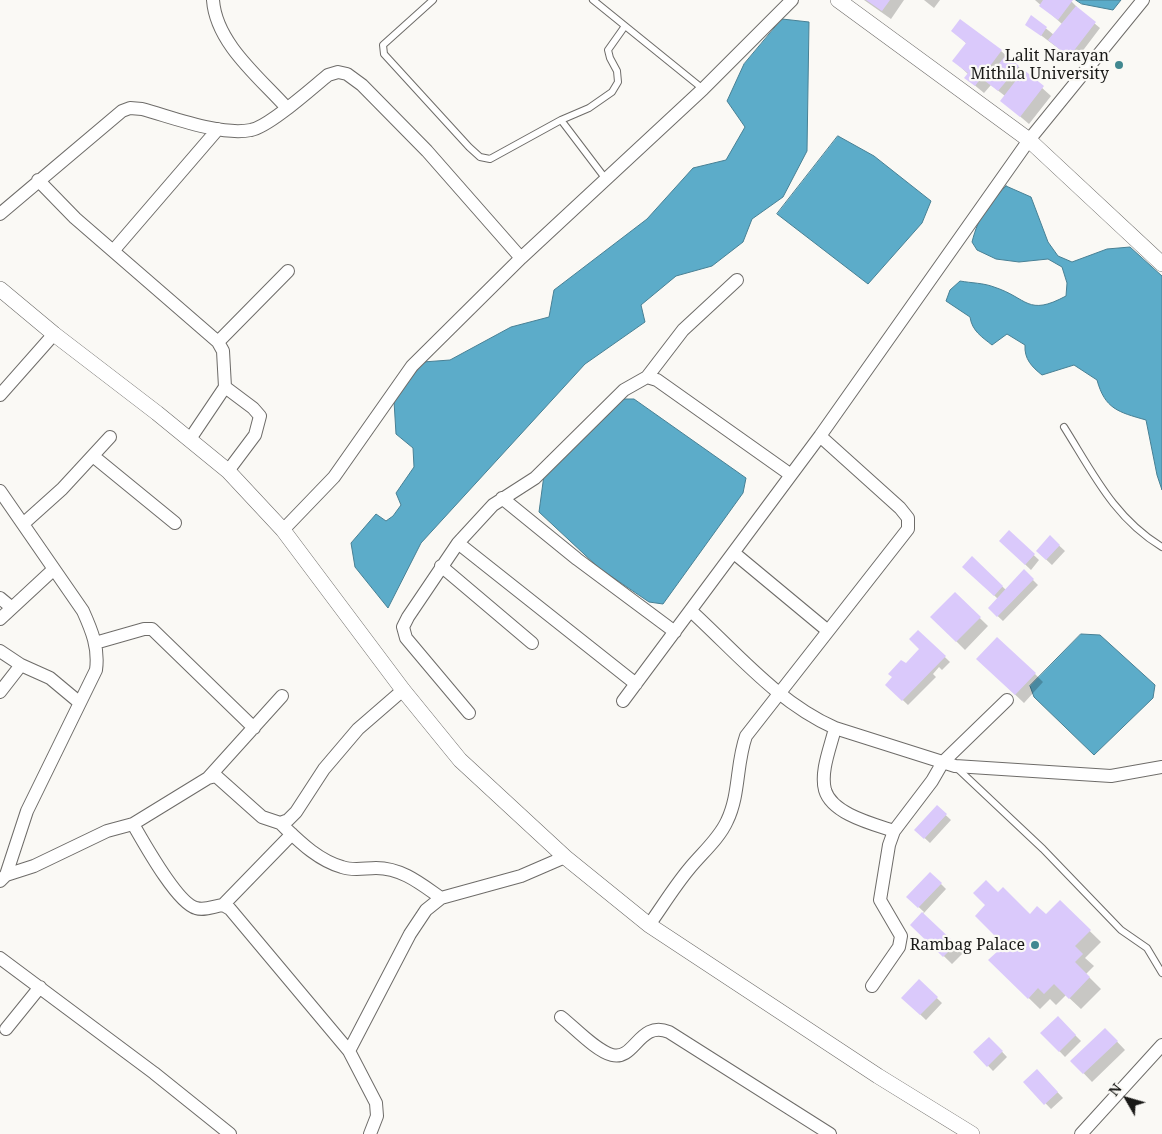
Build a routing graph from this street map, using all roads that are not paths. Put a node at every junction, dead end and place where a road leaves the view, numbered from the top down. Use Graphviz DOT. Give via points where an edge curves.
graph roads {
  1 [pos="213,0"];
  2 [pos="432,0"];
  3 [pos="593,0"];
  4 [pos="792,0"];
  5 [pos="838,0"];
  6 [pos="1143,0"];
  7 [pos="625,26"];
  8 [pos="703,89"];
  9 [pos="286,107"];
  10 [pos="561,120"];
  11 [pos="218,129"];
  12 [pos="1029,140"];
  13 [pos="605,178"];
  14 [pos="38,180"];
  15 [pos="0,214"];
  16 [pos="113,251"];
  17 [pos="521,258"];
  18 [pos="1162,264"];
  19 [pos="288,271"];
  20 [pos="737,280"];
  21 [pos="0,289"];
  22 [pos="54,334"];
  23 [pos="218,342"];
  24 [pos="647,377"];
  25 [pos="225,387"];
  26 [pos="0,395"];
  27 [pos="1064,427"];
  28 [pos="820,436"];
  29 [pos="110,437"];
  30 [pos="190,439"];
  31 [pos="93,456"];
  32 [pos="228,472"];
  33 [pos="791,475"];
  34 [pos="0,492"];
  35 [pos="502,498"];
  36 [pos="175,523"];
  37 [pos="23,524"];
  38 [pos="283,530"];
  39 [pos="458,543"];
  40 [pos="1162,547"];
  41 [pos="734,553"];
  42 [pos="441,566"];
  43 [pos="54,569"];
  44 [pos="0,598"];
  45 [pos="12,608"];
  46 [pos="691,611"];
  47 [pos="0,619"];
  48 [pos="828,631"];
  49 [pos="675,632"];
  50 [pos="532,643"];
  51 [pos="95,644"];
  52 [pos="0,651"];
  53 [pos="21,665"];
  54 [pos="636,684"];
  55 [pos="403,690"];
  56 [pos="0,692"];
  57 [pos="779,695"];
  58 [pos="282,696"];
  59 [pos="1007,700"];
  60 [pos="623,701"];
  61 [pos="80,703"];
  62 [pos="469,713"];
  63 [pos="254,728"];
  64 [pos="835,728"];
  65 [pos="949,764"];
  66 [pos="1162,766"];
  67 [pos="208,778"];
  68 [pos="280,823"];
  69 [pos="133,824"];
  70 [pos="894,832"];
  71 [pos="292,834"];
  72 [pos="565,857"];
  73 [pos="3,878"];
  74 [pos="441,898"];
  75 [pos="223,905"];
  76 [pos="649,925"];
  77 [pos="0,958"];
  78 [pos="1162,974"];
  79 [pos="872,986"];
  80 [pos="40,987"];
  81 [pos="562,1016"];
  82 [pos="6,1029"];
  83 [pos="1162,1045"];
  84 [pos="349,1051"];
  85 [pos="230,1134"];
  86 [pos="370,1134"];
  87 [pos="830,1134"];
  88 [pos="972,1134"];
  89 [pos="1082,1134"];
  1 -- 9 [label="street" via="224,36"];
  2 -- 10 [label="lane" via="383,44 384,54 469,147 480,157 490,159"];
  3 -- 7 [label="lane"];
  4 -- 8 [label="street"];
  5 -- 12 [label="street"];
  6 -- 12 [label="street"];
  7 -- 8 [label="lane"];
  7 -- 10 [label="lane" via="608,50 617,71 618,82 612,92 589,108"];
  8 -- 13 [label="street"];
  9 -- 11 [label="street" via="267,123 251,130"];
  9 -- 17 [label="street" via="328,75 347,74 427,151"];
  10 -- 13 [label="lane"];
  11 -- 14 [label="street" via="130,108 110,120"];
  11 -- 16 [label="street"];
  12 -- 18 [label="street"];
  12 -- 28 [label="street"];
  13 -- 17 [label="street"];
  14 -- 15 [label="street"];
  14 -- 16 [label="street"];
  16 -- 23 [label="street"];
  17 -- 38 [label="street" via="412,366 334,477"];
  19 -- 23 [label="street"];
  20 -- 24 [label="street" via="683,330"];
  21 -- 22 [label="street"];
  22 -- 26 [label="street"];
  22 -- 30 [label="street"];
  23 -- 25 [label="street" via="223,352"];
  24 -- 33 [label="street" via="657,380"];
  24 -- 35 [label="street" via="624,390 535,478"];
  25 -- 30 [label="street"];
  25 -- 32 [label="street" via="260,416 255,435"];
  27 -- 40 [label="lane" via="1114,506 1136,530"];
  28 -- 33 [label="street"];
  28 -- 48 [label="street" via="908,518 908,528"];
  29 -- 31 [label="street"];
  30 -- 32 [label="street"];
  31 -- 36 [label="street"];
  31 -- 37 [label="street"];
  32 -- 38 [label="street"];
  33 -- 41 [label="street"];
  34 -- 37 [label="street"];
  35 -- 39 [label="street"];
  35 -- 49 [label="street"];
  37 -- 43 [label="street"];
  38 -- 55 [label="street"];
  39 -- 42 [label="street"];
  39 -- 54 [label="street"];
  41 -- 46 [label="street"];
  41 -- 48 [label="street"];
  42 -- 50 [label="street"];
  42 -- 62 [label="street" via="404,627 406,638"];
  43 -- 45 [label="street"];
  43 -- 51 [label="street" via="83,611"];
  44 -- 45 [label="street"];
  45 -- 47 [label="street"];
  46 -- 49 [label="street"];
  46 -- 57 [label="street"];
  48 -- 57 [label="street"];
  49 -- 54 [label="street"];
  51 -- 61 [label="street" via="98,656 96,670"];
  51 -- 63 [label="street" via="152,629"];
  52 -- 53 [label="street"];
  53 -- 56 [label="street"];
  53 -- 61 [label="street" via="50,678"];
  54 -- 60 [label="street"];
  55 -- 68 [label="street" via="358,729 324,769 296,812"];
  55 -- 72 [label="street" via="460,760"];
  57 -- 64 [label="street"];
  57 -- 76 [label="street" via="746,736 740,753 740,780 726,823"];
  58 -- 63 [label="street"];
  59 -- 65 [label="street"];
  61 -- 73 [label="street" via="27,811"];
  63 -- 67 [label="street"];
  64 -- 65 [label="street"];
  64 -- 70 [label="street" via="826,767 826,791 850,815"];
  65 -- 66 [label="street" via="1111,776"];
  65 -- 70 [label="street" via="932,781"];
  65 -- 78 [label="lane" via="1043,849 1121,930 1147,948"];
  67 -- 68 [label="street" via="216,776 262,817"];
  67 -- 69 [label="street"];
  68 -- 71 [label="street"];
  69 -- 73 [label="street" via="107,831"];
  69 -- 75 [label="street" via="186,903 202,910"];
  70 -- 79 [label="street" via="880,900 901,936 899,947"];
  71 -- 74 [label="street" via="311,852 341,867 399,872 411,876"];
  71 -- 75 [label="street"];
  72 -- 74 [label="street" via="521,876"];
  72 -- 76 [label="street"];
  74 -- 84 [label="street" via="426,910 410,934"];
  75 -- 84 [label="street" via="230,909"];
  76 -- 88 [label="street"];
  77 -- 80 [label="street"];
  80 -- 82 [label="street"];
  80 -- 85 [label="street" via="154,1072"];
  81 -- 87 [label="street" via="613,1056 623,1055 652,1030 669,1032"];
  83 -- 89 [label="street"];
  84 -- 86 [label="street" via="376,1103 377,1116"];
}
